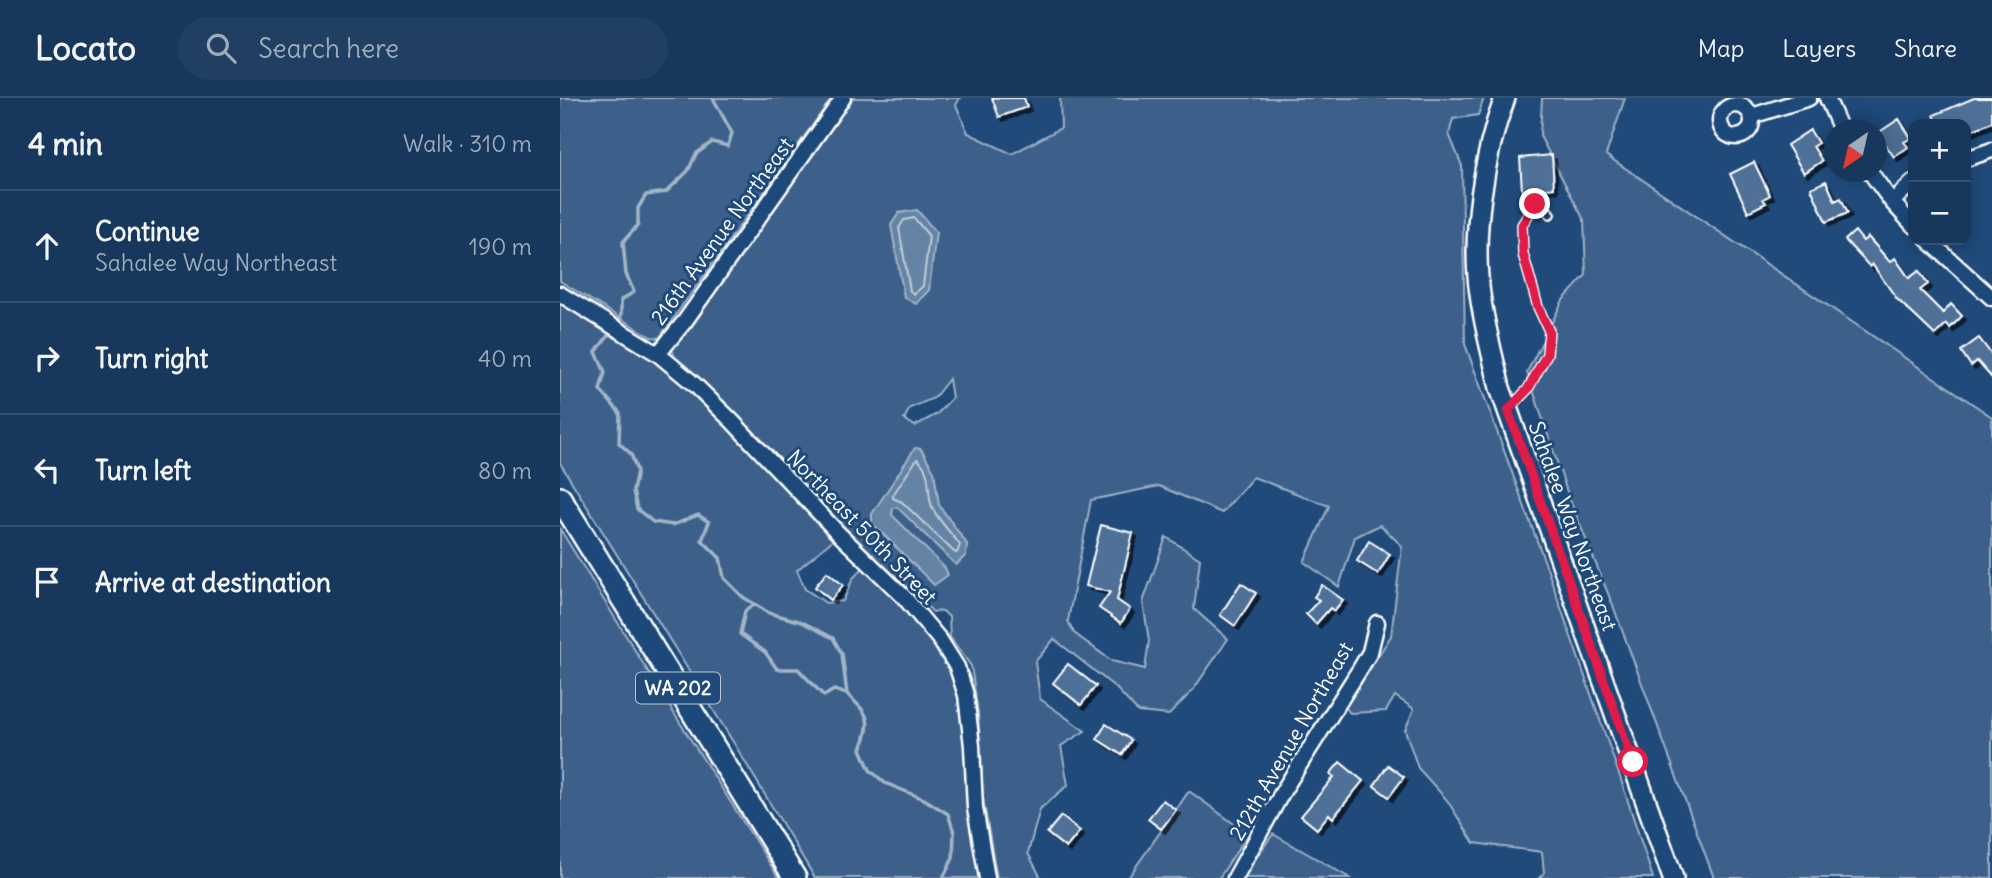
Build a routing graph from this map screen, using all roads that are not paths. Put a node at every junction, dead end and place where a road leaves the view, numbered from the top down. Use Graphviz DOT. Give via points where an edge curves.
graph roads {
  1 [pos="843,98"];
  2 [pos="1505,98"];
  3 [pos="1809,98"];
  4 [pos="1827,98"];
  5 [pos="1752,116"];
  6 [pos="1836,119"];
  7 [pos="1992,150"];
  8 [pos="1971,157"];
  9 [pos="1877,182"];
  10 [pos="1908,187"];
  11 [pos="1892,202"];
  12 [pos="1550,214"];
  13 [pos="1908,220"];
  14 [pos="1933,245"];
  15 [pos="560,294"];
  16 [pos="1992,298"];
  17 [pos="658,354"];
  18 [pos="1508,410"];
  19 [pos="560,498"];
  20 [pos="1377,623"];
  21 [pos="795,878"];
  22 [pos="987,878"];
  23 [pos="1235,878"];
  24 [pos="1673,878"];
  1 -- 17 [label="street, 216th Avenue Northeast"];
  2 -- 18 [label="main road, Sahalee Way Northeast" via="1481,193 1478,251 1479,292"];
  3 -- 5 [label="street"];
  4 -- 6 [label="street"];
  7 -- 8 [label="street"];
  9 -- 11 [label="street"];
  10 -- 11 [label="street"];
  11 -- 13 [label="street"];
  12 -- 18 [label="lane" via="1543,204 1535,204 1522,225 1523,254 1549,331 1547,354 1528,389"];
  14 -- 16 [label="street"];
  15 -- 17 [label="street, Northeast 50th Street"];
  17 -- 22 [label="street, Northeast 50th Street" via="732,421 904,597 957,667 966,695 975,808"];
  18 -- 24 [label="main road, Sahalee Way Northeast"];
  19 -- 21 [label="main road, WA 202"];
  20 -- 23 [label="street, 212th Avenue Northeast" via="1370,652"];
}
